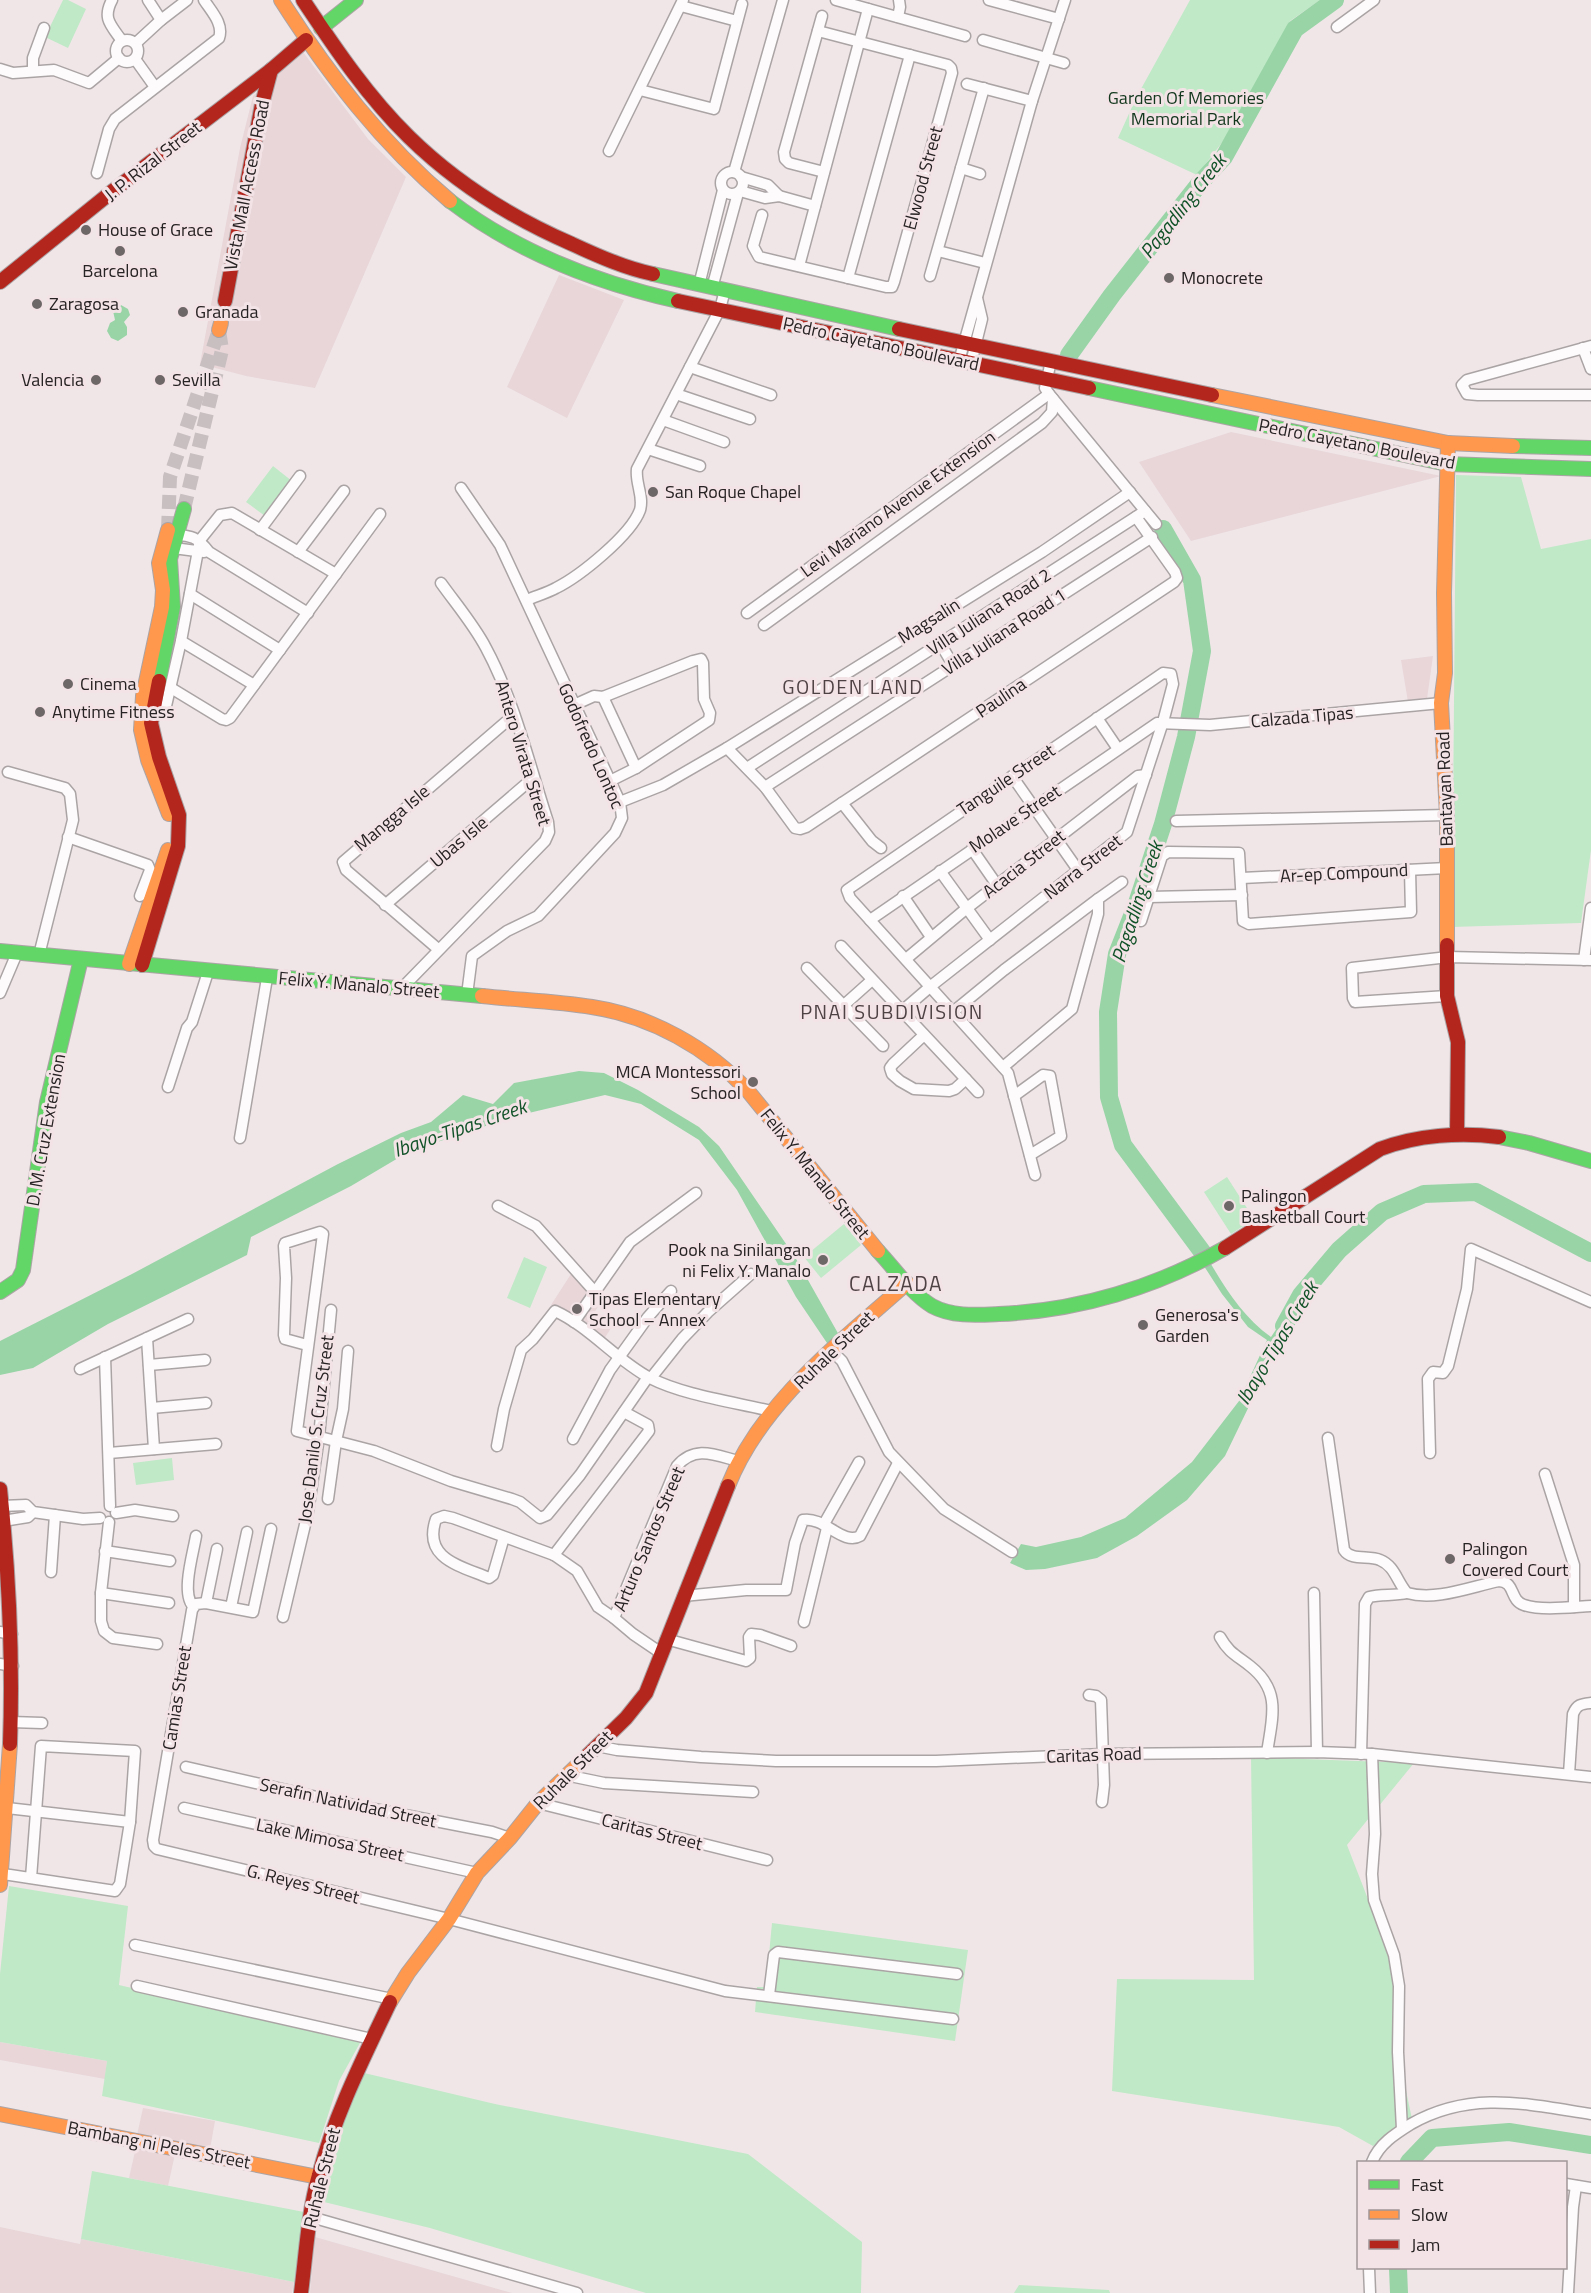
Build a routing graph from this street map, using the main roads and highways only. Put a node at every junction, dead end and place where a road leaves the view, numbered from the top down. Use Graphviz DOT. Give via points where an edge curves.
graph roads {
  1 [pos="281,0"];
  2 [pos="303,0"];
  3 [pos="356,0"];
  4 [pos="311,13"];
  5 [pos="295,22"];
  6 [pos="321,28"];
  7 [pos="306,40"];
  8 [pos="271,70"];
  9 [pos="0,282"];
  10 [pos="225,301"];
  11 [pos="1448,443"];
  12 [pos="1591,448"];
  13 [pos="1447,464"];
  14 [pos="1591,469"];
  15 [pos="184,509"];
  16 [pos="0,951"];
  17 [pos="81,959"];
  18 [pos="136,965"];
  19 [pos="1457,1134"];
  20 [pos="1591,1161"];
  21 [pos="907,1283"];
  22 [pos="0,1292"];
  23 [pos="0,1489"];
  24 [pos="5,1514"];
  25 [pos="6,1633"];
  26 [pos="6,1665"];
  27 [pos="6,1704"];
  28 [pos="5,1742"];
  29 [pos="1,1879"];
  30 [pos="0,2114"];
  31 [pos="318,2177"];
  32 [pos="301,2293"];
  1 -- 5 [label="main road, Pedro Cayetano Boulevard"];
  2 -- 4 [label="main road, Pedro Cayetano Boulevard"];
  3 -- 6 [label="main road"];
  4 -- 5 [label="main road" via="303,22"];
  4 -- 6 [label="main road, Pedro Cayetano Boulevard"];
  5 -- 7 [label="main road, Pedro Cayetano Boulevard"];
  6 -- 11 [label="main road, Pedro Cayetano Boulevard" via="408,137 466,186 537,229 608,260 712,288"];
  7 -- 8 [label="main road, J. P. Rizal Street"];
  7 -- 13 [label="main road, Pedro Cayetano Boulevard" via="389,145 452,203 528,250 599,279 642,293"];
  8 -- 9 [label="main road, J. P. Rizal Street"];
  8 -- 10 [label="main road, Vista Mall Access Road"];
  11 -- 12 [label="main road, Pedro Cayetano Boulevard"];
  11 -- 13 [label="main road, Bantayan Road"];
  13 -- 14 [label="main road, Pedro Cayetano Boulevard"];
  13 -- 19 [label="main road, Bantayan Road" via="1445,673 1441,703 1447,815 1447,996 1458,1042"];
  15 -- 18 [label="main road" via="169,539 173,608 151,723 179,815 178,846"];
  16 -- 17 [label="main road, Felix Y. Manalo Street"];
  17 -- 18 [label="main road, Felix Y. Manalo Street"];
  17 -- 22 [label="main road, D. M. Cruz Extension" via="47,1102 23,1270 18,1280"];
  18 -- 21 [label="main road, Felix Y. Manalo Street" via="467,994 592,1007 630,1016 691,1043 733,1075"];
  19 -- 20 [label="main road, Felix Y. Manalo Street" via="1500,1136"];
  19 -- 21 [label="main road, Felix Y. Manalo Street" via="1380,1149 1208,1257 1096,1301 1052,1310 958,1313 933,1305"];
  21 -- 31 [label="main road, Ruhale Street" via="771,1411 738,1461 646,1693 637,1707 538,1803 477,1873 408,1973 372,2039 334,2125"];
  23 -- 24 [label="main road"];
  24 -- 25 [label="main road"];
  25 -- 26 [label="main road"];
  26 -- 27 [label="main road"];
  27 -- 28 [label="main road" via="11,1722"];
  28 -- 29 [label="main road" via="7,1809"];
  30 -- 31 [label="main road, Bambang ni Peles Street"];
  31 -- 32 [label="main road, Ruhale Street"];
}
